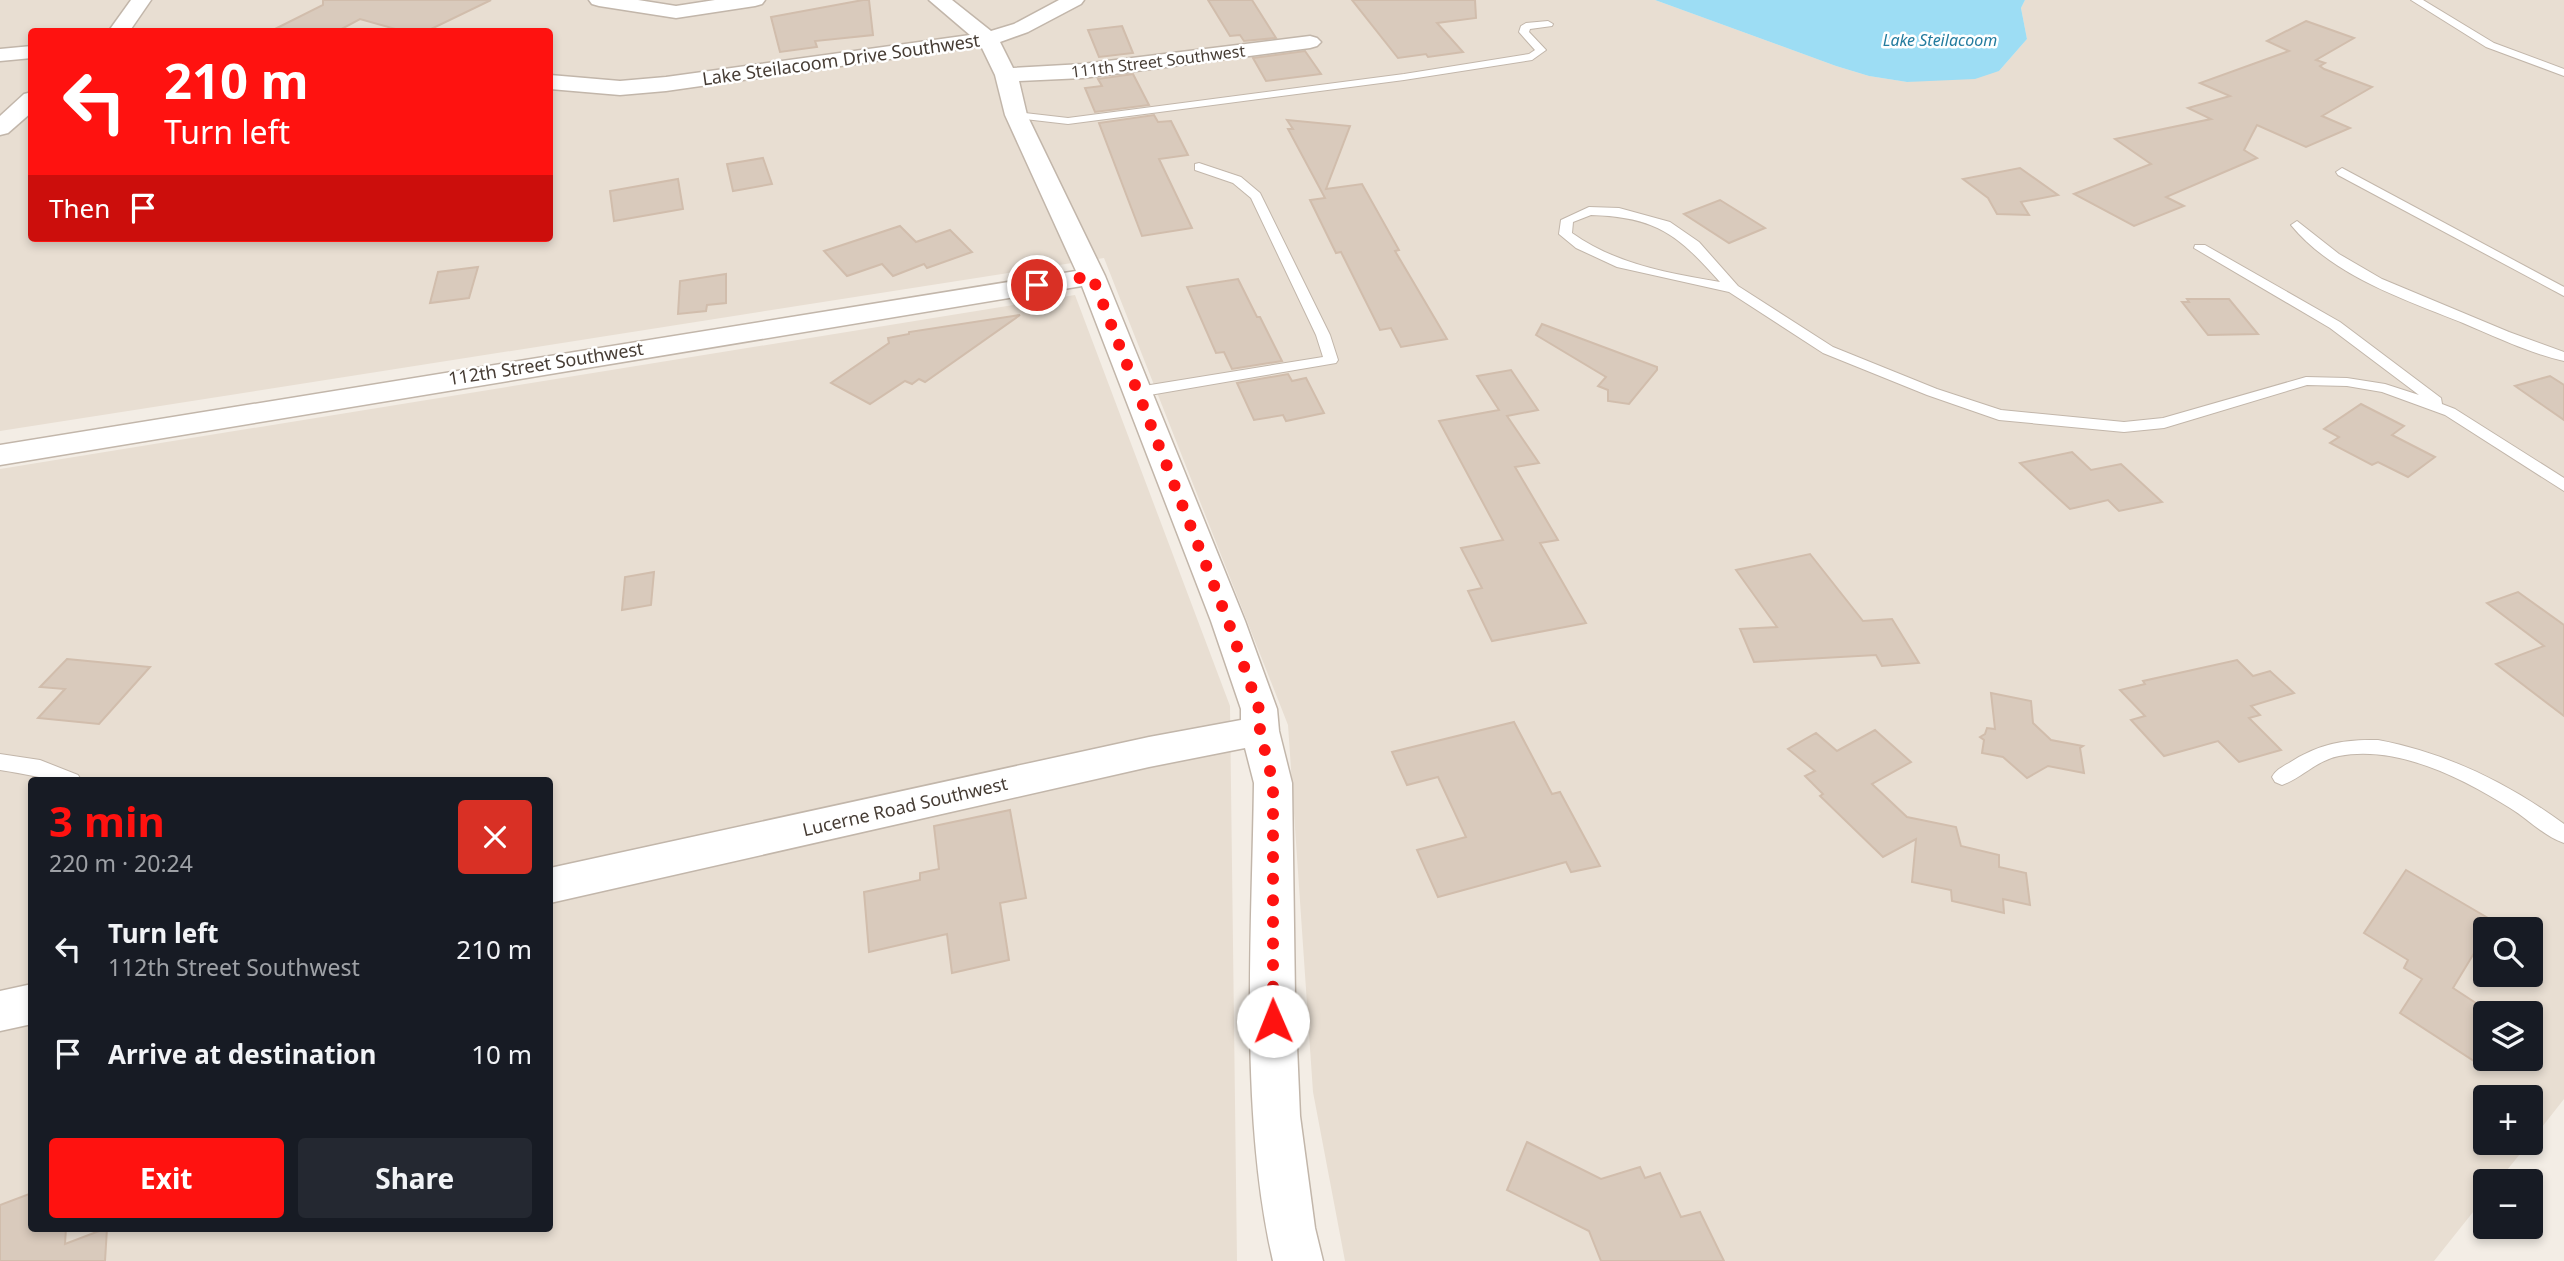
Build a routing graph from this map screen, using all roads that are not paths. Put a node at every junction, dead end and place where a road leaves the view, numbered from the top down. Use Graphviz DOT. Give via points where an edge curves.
graph roads {
  1 [pos="141,0"];
  2 [pos="598,0"];
  3 [pos="755,0"];
  4 [pos="939,0"];
  5 [pos="1074,0"];
  6 [pos="2416,0"];
  7 [pos="1548,23"];
  8 [pos="121,28"];
  9 [pos="988,39"];
  10 [pos="1310,42"];
  11 [pos="28,52"];
  12 [pos="0,55"];
  13 [pos="2564,73"];
  14 [pos="1006,75"];
  15 [pos="553,82"];
  16 [pos="28,103"];
  17 [pos="1016,115"];
  18 [pos="0,128"];
  19 [pos="1199,167"];
  20 [pos="2342,172"];
  21 [pos="2297,225"];
  22 [pos="2200,248"];
  23 [pos="1092,276"];
  24 [pos="1733,289"];
  25 [pos="2564,292"];
  26 [pos="2564,357"];
  27 [pos="1138,392"];
  28 [pos="2450,412"];
  29 [pos="0,455"];
  30 [pos="2564,486"];
  31 [pos="1260,731"];
  32 [pos="0,762"];
  33 [pos="63,777"];
  34 [pos="2282,777"];
  35 [pos="2564,835"];
  36 [pos="553,885"];
  37 [pos="28,1005"];
  38 [pos="0,1011"];
  39 [pos="1298,1261"];
  1 -- 8 [label="street"];
  2 -- 3 [label="street" via="676,12"];
  4 -- 9 [label="street"];
  5 -- 9 [label="street" via="1021,28"];
  6 -- 13 [label="lane" via="2490,45"];
  7 -- 17 [label="lane" via="1526,26 1524,32 1541,50 1532,57 1069,121"];
  9 -- 14 [label="street, Lake Steilacoom Drive Southwest"];
  9 -- 15 [label="street, Lake Steilacoom Drive Southwest" via="666,84 620,88"];
  10 -- 14 [label="street, 111th Street Southwest" via="1083,71"];
  11 -- 12 [label="street"];
  14 -- 17 [label="street, Lake Steilacoom Drive Southwest"];
  16 -- 18 [label="street"];
  17 -- 23 [label="street, Lake Steilacoom Drive Southwest"];
  19 -- 27 [label="lane" via="1237,180 1256,195 1331,360"];
  20 -- 25 [label="lane"];
  21 -- 26 [label="lane" via="2351,268 2404,294"];
  22 -- 28 [label="lane" via="2335,325"];
  23 -- 27 [label="street, Lake Steilacoom Drive Southwest"];
  23 -- 29 [label="street, 112th Street Southwest"];
  24 -- 24 [label="lane" via="1591,253 1565,234 1567,220 1589,211 1619,212 1667,225 1694,245"];
  24 -- 28 [label="lane" via="1828,350 1999,415 2110,426 2164,424 2306,381 2385,388"];
  27 -- 31 [label="street, Lake Steilacoom Drive Southwest" via="1228,621 1259,709"];
  28 -- 30 [label="lane"];
  31 -- 36 [label="street, Lucerne Road Southwest"];
  31 -- 39 [label="street, Lake Steilacoom Drive Southwest" via="1273,783 1277,1115"];
  32 -- 33 [label="lane"];
  34 -- 35 [label="lane" via="2318,754 2348,747 2382,749 2466,775 2513,799"];
  37 -- 38 [label="street"];
}
